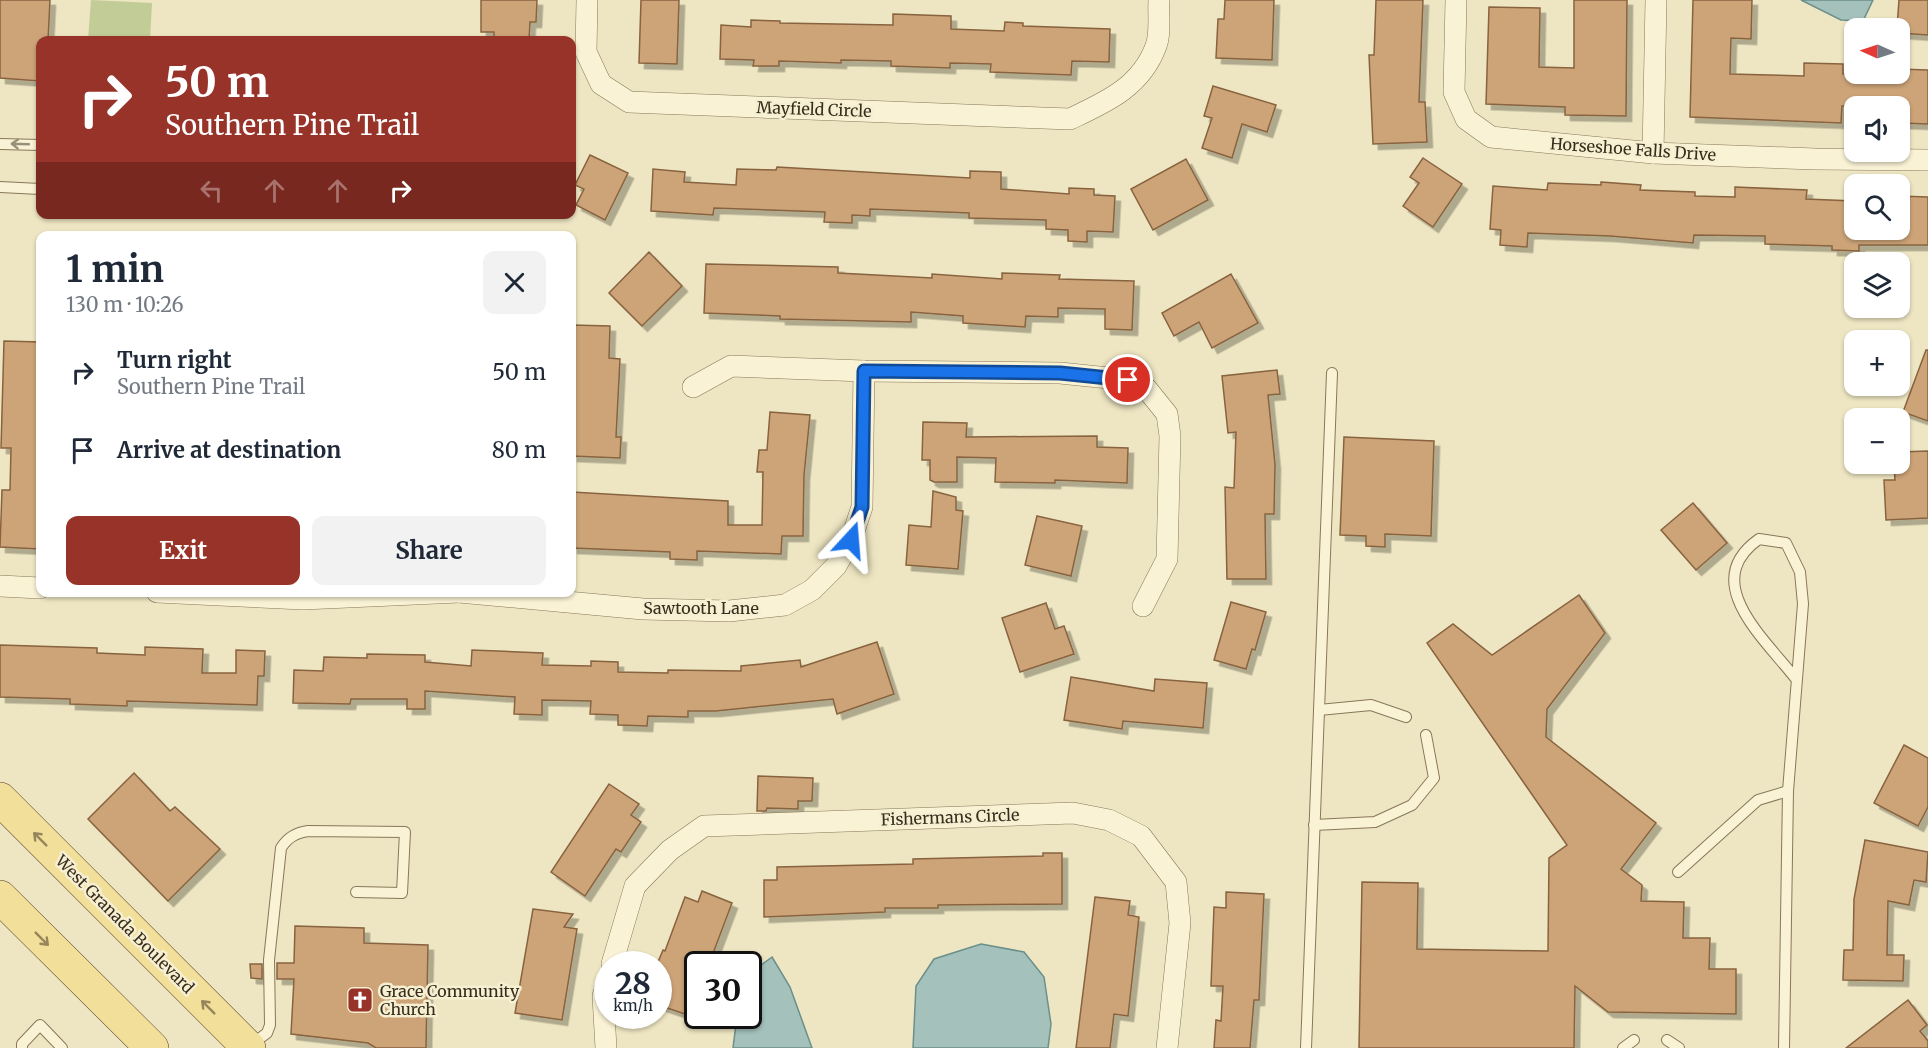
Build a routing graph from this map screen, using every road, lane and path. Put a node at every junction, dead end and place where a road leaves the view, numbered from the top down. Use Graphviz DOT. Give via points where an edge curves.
graph roads {
  1 [pos="587,0"];
  2 [pos="1159,0"];
  3 [pos="1456,0"];
  4 [pos="1656,0"];
  5 [pos="0,144"];
  6 [pos="36,145"];
  7 [pos="1653,153"];
  8 [pos="1928,160"];
  9 [pos="0,187"];
  10 [pos="36,189"];
  11 [pos="864,371"];
  12 [pos="1332,373"];
  13 [pos="693,387"];
  14 [pos="0,586"];
  15 [pos="36,588"];
  16 [pos="279,597"];
  17 [pos="329,597"];
  18 [pos="513,597"];
  19 [pos="1143,606"];
  20 [pos="1796,679"];
  21 [pos="1319,710"];
  22 [pos="1406,717"];
  23 [pos="1426,735"];
  24 [pos="1788,791"];
  25 [pos="0,799"];
  26 [pos="1314,825"];
  27 [pos="1678,872"];
  28 [pos="356,892"];
  29 [pos="0,897"];
  30 [pos="616,951"];
  31 [pos="605,1029"];
  32 [pos="1634,1040"];
  33 [pos="1668,1040"];
  34 [pos="249,1047"];
  35 [pos="22,1048"];
  36 [pos="62,1048"];
  37 [pos="152,1048"];
  38 [pos="606,1048"];
  39 [pos="1167,1048"];
  40 [pos="1306,1048"];
  41 [pos="1623,1048"];
  42 [pos="1679,1048"];
  43 [pos="1784,1048"];
  1 -- 2 [label="street, Mayfield Circle" via="586,52 601,84 629,102 1070,119 1115,99 1143,70 1157,45"];
  3 -- 7 [label="street, Horseshoe Falls Drive" via="1454,92 1466,119 1491,137"];
  4 -- 7 [label="street"];
  6 -- 5 [label="lane, one-way"];
  7 -- 8 [label="street, Horseshoe Falls Drive"];
  9 -- 10 [label="lane"];
  11 -- 13 [label="street" via="731,366"];
  11 -- 18 [label="street, Sawtooth Lane" via="862,507 837,566 812,590 785,605 729,611 643,609"];
  11 -- 19 [label="street" via="1060,373 1128,380 1146,388 1167,414 1170,436 1167,559"];
  12 -- 21 [label="lane"];
  14 -- 15 [label="street"];
  16 -- 17 [label="street, Sawtooth Lane"];
  20 -- 20 [label="lane" via="1803,604 1800,572 1786,543 1759,539 1743,551 1732,576 1741,610"];
  20 -- 24 [label="lane"];
  21 -- 22 [label="lane" via="1371,705"];
  21 -- 26 [label="lane"];
  23 -- 26 [label="lane" via="1434,778 1412,805 1375,822"];
  24 -- 27 [label="lane" via="1758,800"];
  24 -- 43 [label="lane"];
  34 -- 25 [label="main road, West Granada Boulevard, one-way"];
  26 -- 40 [label="lane"];
  28 -- 34 [label="lane" via="402,893 405,832 308,831 297,833 281,848 269,960 270,1025 267,1033"];
  29 -- 37 [label="main road, one-way"];
  30 -- 39 [label="street, Fishermans Circle" via="635,886 670,850 704,826 1073,813 1109,819 1141,836 1176,882 1180,924"];
  31 -- 38 [label="street"];
  32 -- 41 [label="lane"];
  33 -- 42 [label="lane"];
  35 -- 36 [label="lane" via="40,1025"];
}
